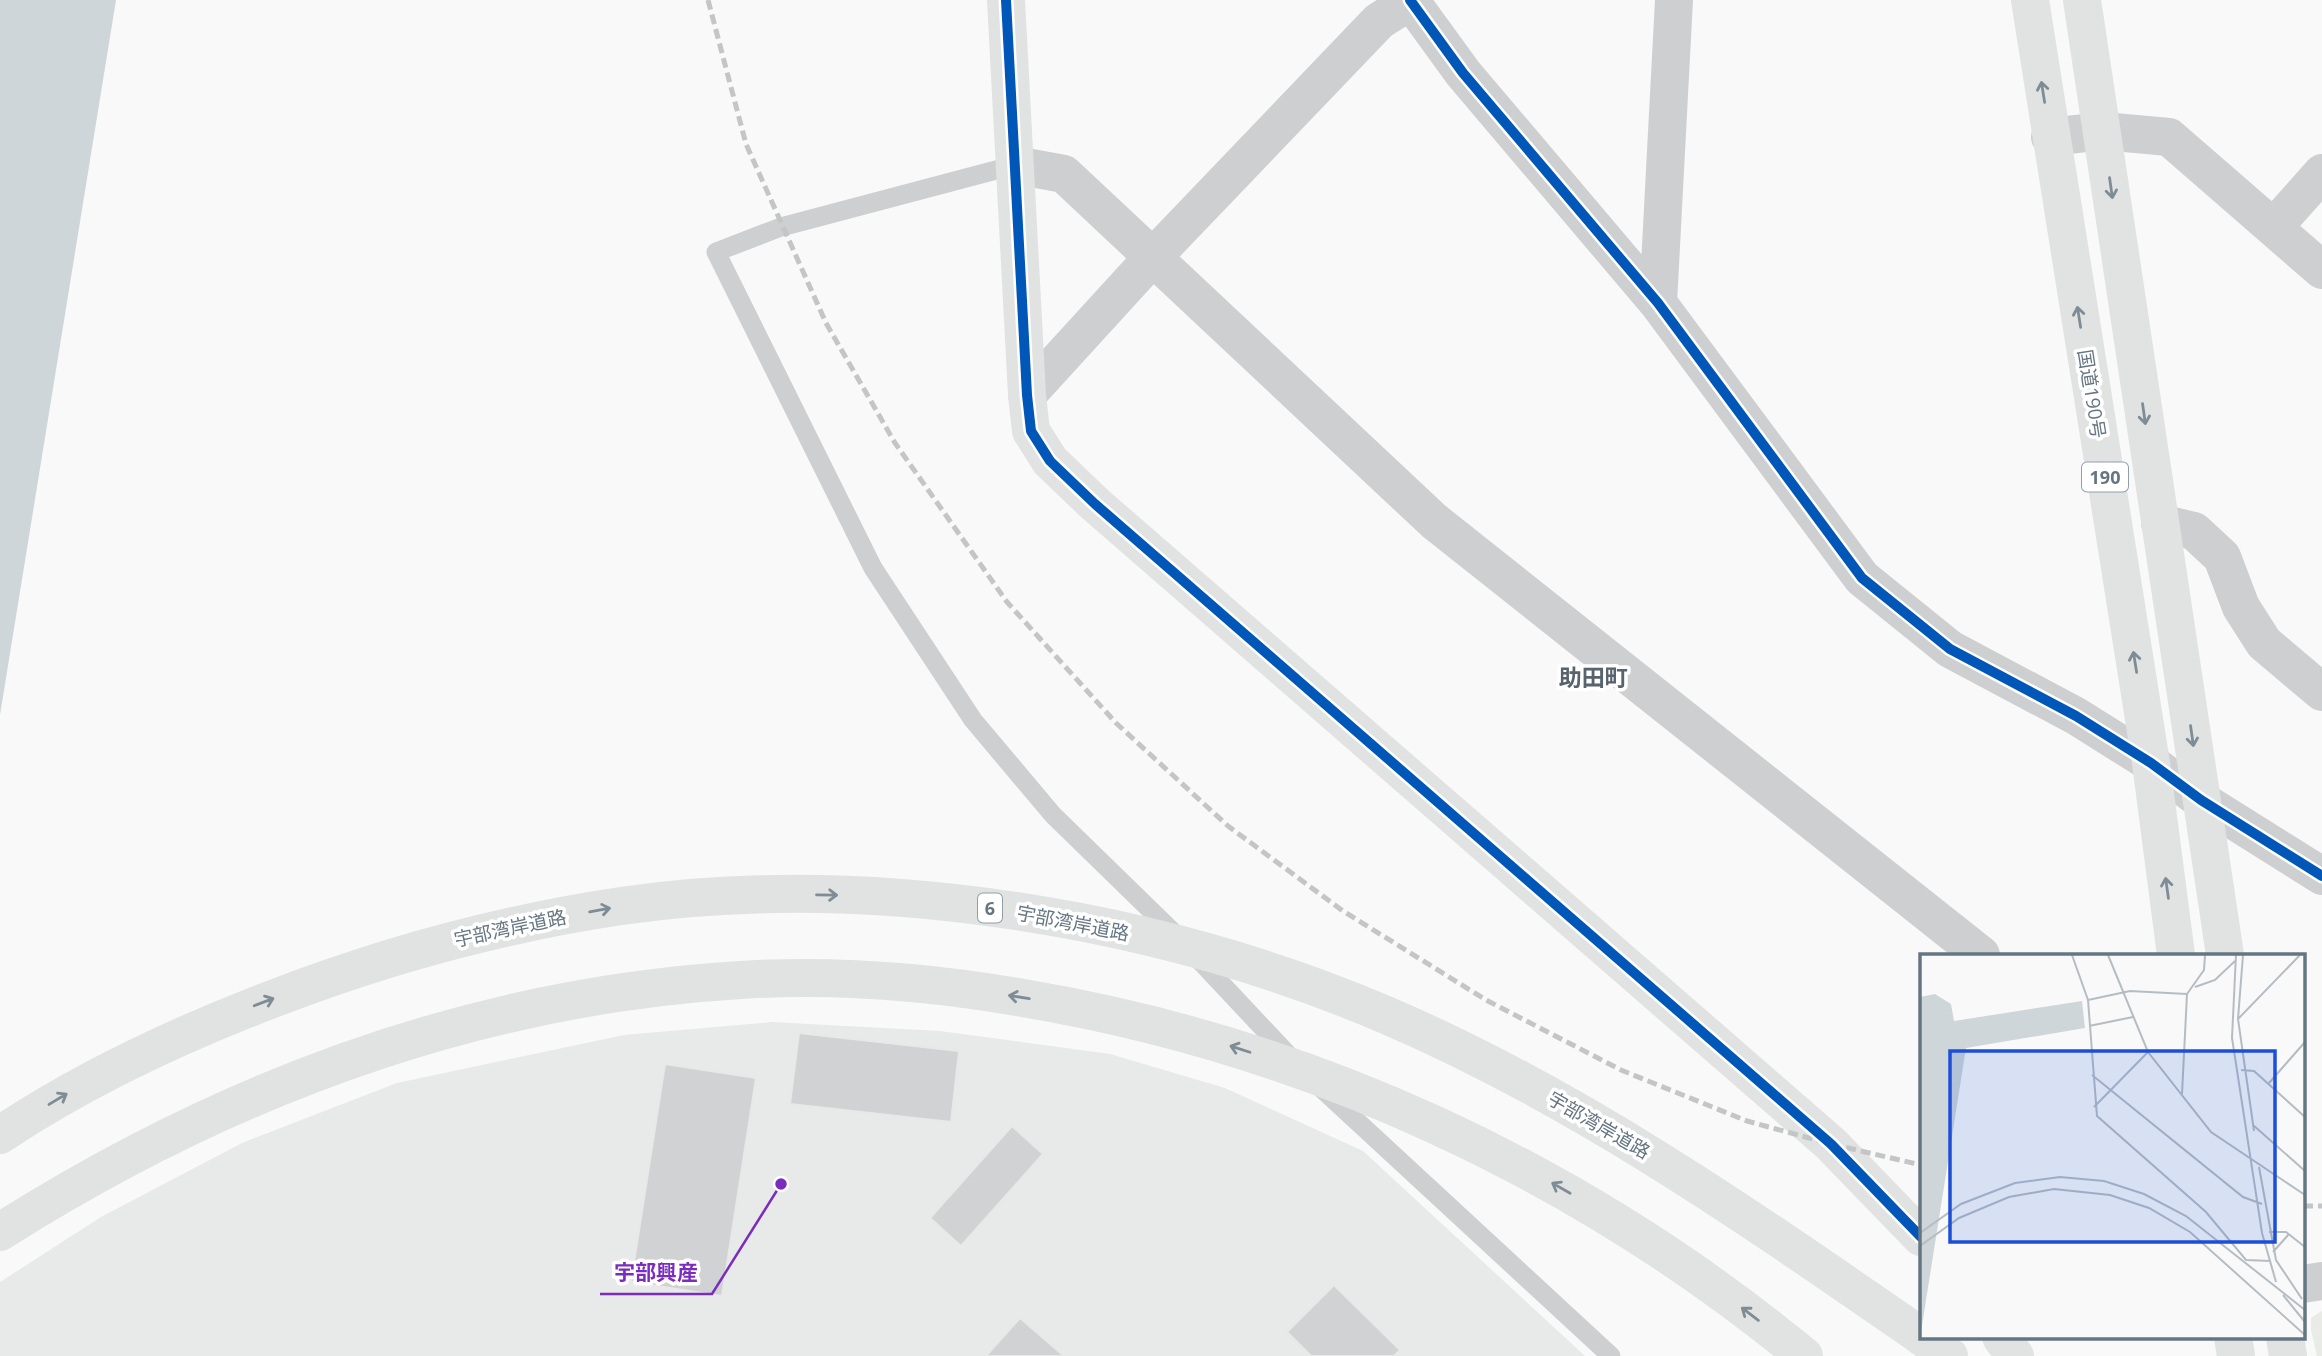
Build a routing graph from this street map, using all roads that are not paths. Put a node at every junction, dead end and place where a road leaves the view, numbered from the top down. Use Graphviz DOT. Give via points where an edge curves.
graph roads {
  1 [pos="1006,0"];
  2 [pos="1674,0"];
  3 [pos="2030,0"];
  4 [pos="2082,0"];
  5 [pos="1410,1"];
  6 [pos="2102,131"];
  7 [pos="2050,137"];
  8 [pos="1015,165"];
  9 [pos="2322,173"];
  10 [pos="2274,227"];
  11 [pos="1153,257"];
  12 [pos="2322,270"];
  13 [pos="1658,303"];
  14 [pos="1027,395"];
  15 [pos="2160,523"];
  16 [pos="2322,692"];
  17 [pos="2151,763"];
  18 [pos="2202,800"];
  19 [pos="2322,876"];
  20 [pos="1980,954"];
  21 [pos="2176,954"];
  22 [pos="2225,954"];
  23 [pos="0,1135"];
  24 [pos="0,1232"];
  25 [pos="1920,1236"];
  26 [pos="2322,1281"];
  27 [pos="2304,1284"];
  28 [pos="1920,1335"];
  29 [pos="1925,1338"];
  30 [pos="2002,1338"];
  31 [pos="2233,1338"];
  32 [pos="2285,1338"];
  33 [pos="1611,1356"];
  34 [pos="1804,1356"];
  35 [pos="1949,1356"];
  36 [pos="2015,1356"];
  37 [pos="2236,1356"];
  38 [pos="2288,1356"];
  1 -- 8 [label="main road"];
  2 -- 13 [label="street"];
  7 -- 3 [label="main road, 国道190号 / 190, one-way"];
  4 -- 6 [label="main road, 190"];
  5 -- 11 [label="street" via="1379,21"];
  5 -- 13 [label="street" via="1463,73"];
  6 -- 7 [label="street"];
  6 -- 10 [label="street" via="2169,137"];
  6 -- 15 [label="main road, 190, one-way"];
  17 -- 7 [label="main road, 国道190号 / 190, one-way"];
  8 -- 11 [label="street" via="1064,174"];
  8 -- 14 [label="main road"];
  8 -- 33 [label="lane" via="781,227 716,252 873,568 973,720 1053,816 1171,930 1311,1079"];
  9 -- 10 [label="street"];
  10 -- 12 [label="street"];
  11 -- 14 [label="street"];
  11 -- 20 [label="street" via="1434,521"];
  13 -- 17 [label="street" via="1862,578 1950,649 2076,716"];
  14 -- 25 [label="main road" via="1031,431 1050,461 1095,504 1831,1144"];
  15 -- 16 [label="street" via="2194,531 2222,557 2241,607 2264,643"];
  15 -- 18 [label="main road, 190, one-way"];
  17 -- 18 [label="street"];
  21 -- 17 [label="main road, 国道190号 / 190, one-way"];
  18 -- 19 [label="street"];
  18 -- 22 [label="main road, 190"];
  23 -- 28 [label="main road, 宇部湾岸道路 / 6, one-way" via="80,1086 230,1015 387,959 467,937 624,905 706,898 786,894 944,902 1171,943 1317,987 1387,1015 1609,1129"];
  34 -- 24 [label="main road, one-way" via="1634,1232 1560,1187 1368,1095 1287,1064 1142,1021 982,991 899,982 756,979 662,987 516,1013 427,1036 272,1088 204,1119 68,1189"];
  26 -- 27 [label="street"];
  29 -- 35 [label="main road, 宇部湾岸道路 / 6"];
  30 -- 36 [label="main road"];
  31 -- 37 [label="main road"];
  32 -- 38 [label="main road"];
}
